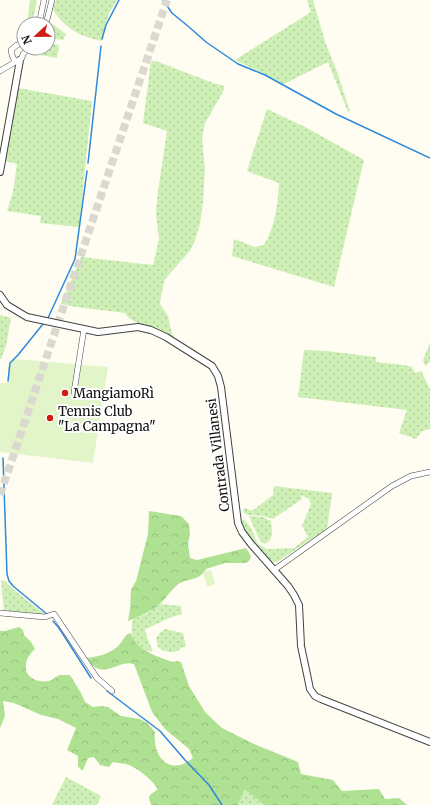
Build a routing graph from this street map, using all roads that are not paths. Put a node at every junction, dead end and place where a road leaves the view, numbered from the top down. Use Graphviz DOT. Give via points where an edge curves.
graph roads {
  1 [pos="44,0"];
  2 [pos="52,0"];
  3 [pos="41,16"];
  4 [pos="48,16"];
  5 [pos="16,46"];
  6 [pos="23,56"];
  7 [pos="17,61"];
  8 [pos="0,70"];
  9 [pos="0,172"];
  10 [pos="0,295"];
  11 [pos="84,329"];
  12 [pos="74,392"];
  13 [pos="430,472"];
  14 [pos="274,570"];
  15 [pos="0,613"];
  16 [pos="112,691"];
  17 [pos="430,742"];
  1 -- 3 [label="street"];
  2 -- 4 [label="street"];
  5 -- 7 [label="street" via="11,50"];
  6 -- 7 [label="street"];
  7 -- 8 [label="street"];
  7 -- 9 [label="street"];
  10 -- 11 [label="street, Contrada Villanesi" via="7,305 27,317"];
  11 -- 12 [label="street"];
  11 -- 14 [label="street, Contrada Villanesi" via="98,332 138,327 151,330 212,366 222,387 238,523 251,544"];
  13 -- 14 [label="street" via="405,478"];
  14 -- 17 [label="street, Contrada Villanesi" via="294,594 298,605 301,646 310,688 315,696"];
  15 -- 16 [label="street" via="45,616 54,614 94,674"];
}
